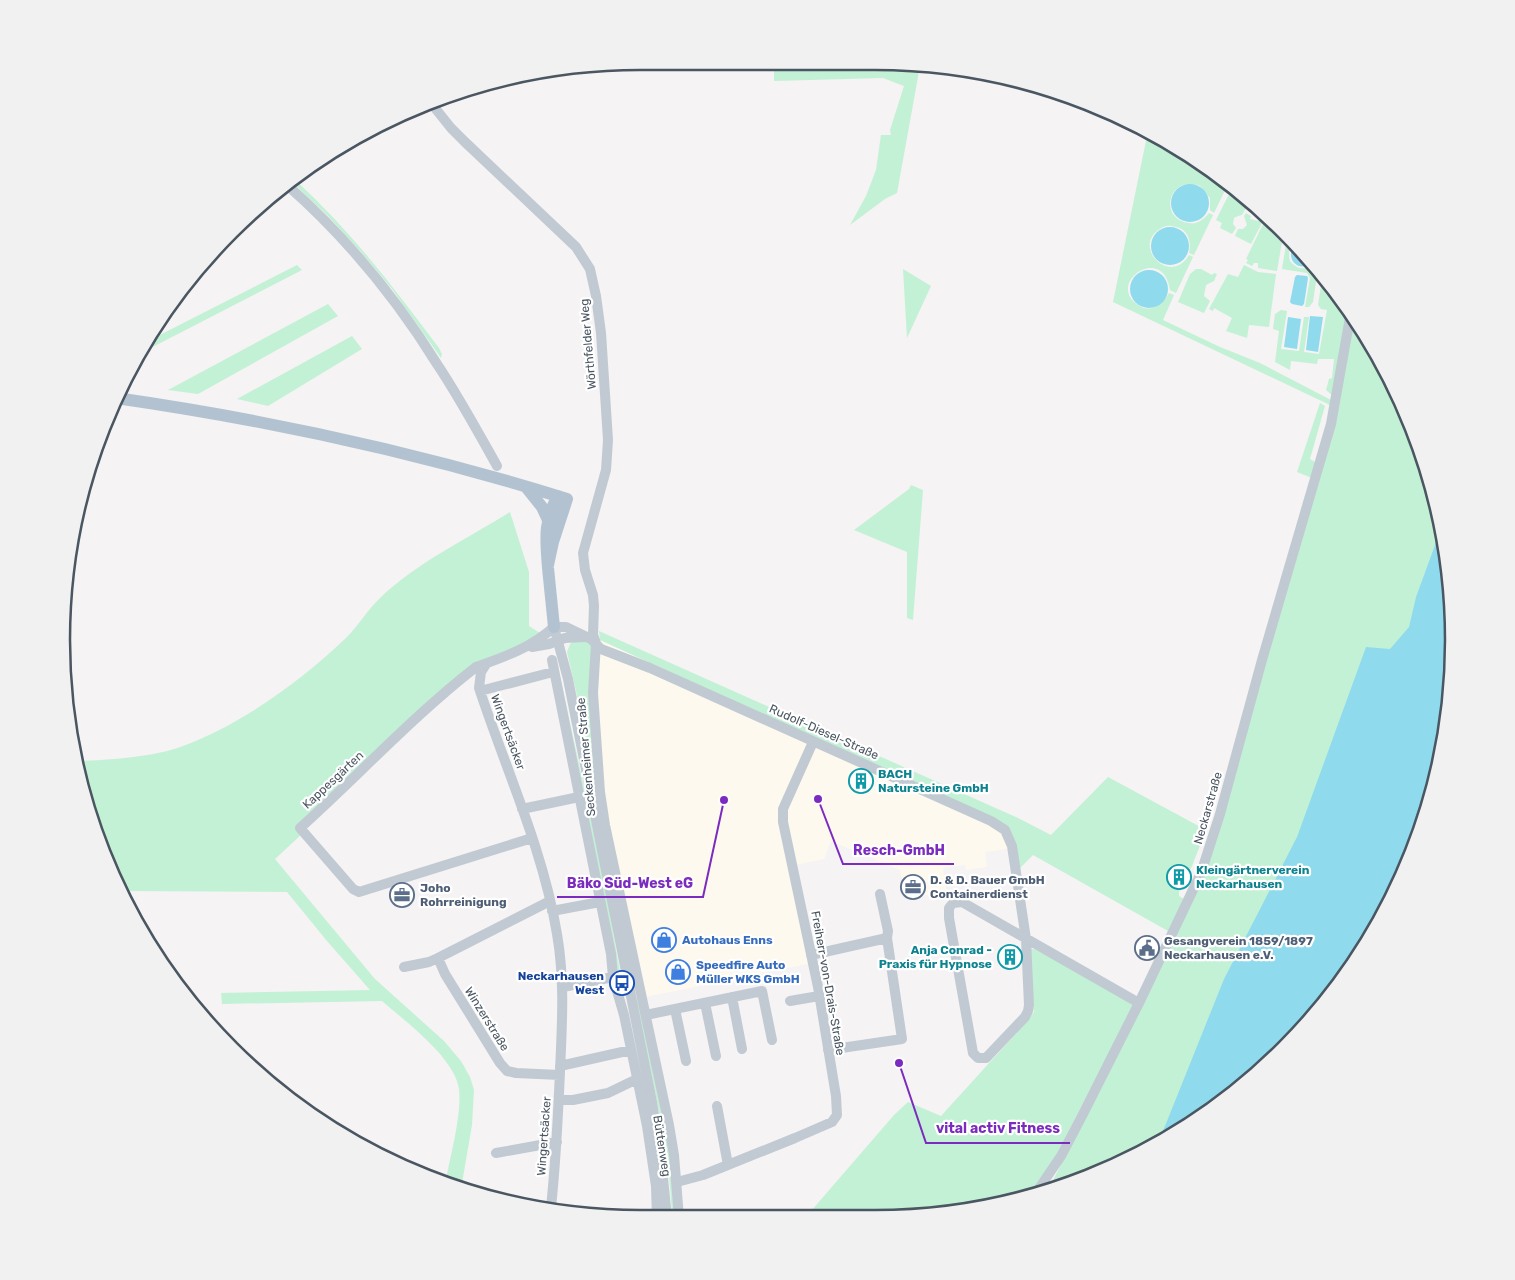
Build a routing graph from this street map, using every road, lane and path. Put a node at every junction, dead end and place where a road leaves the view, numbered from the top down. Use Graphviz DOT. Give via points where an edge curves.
graph roads {
  1 [pos="435,108"];
  2 [pos="291,189"];
  3 [pos="1349,323"];
  4 [pos="124,399"];
  5 [pos="497,466"];
  6 [pos="526,487"];
  7 [pos="563,498"];
  8 [pos="548,520"];
  9 [pos="548,565"];
  10 [pos="554,627"];
  11 [pos="585,637"];
  12 [pos="558,641"];
  13 [pos="596,643"];
  14 [pos="526,648"];
  15 [pos="552,660"];
  16 [pos="486,664"];
  17 [pos="553,672"];
  18 [pos="458,683"];
  19 [pos="480,690"];
  20 [pos="813,742"];
  21 [pos="579,797"];
  22 [pos="522,809"];
  23 [pos="532,838"];
  24 [pos="880,894"];
  25 [pos="550,901"];
  26 [pos="600,902"];
  27 [pos="552,911"];
  28 [pos="887,938"];
  29 [pos="1026,939"];
  30 [pos="811,955"];
  31 [pos="438,958"];
  32 [pos="404,967"];
  33 [pos="612,977"];
  34 [pos="563,987"];
  35 [pos="819,996"];
  36 [pos="732,997"];
  37 [pos="790,1001"];
  38 [pos="705,1003"];
  39 [pos="1139,1003"];
  40 [pos="675,1009"];
  41 [pos="646,1015"];
  42 [pos="772,1040"];
  43 [pos="742,1049"];
  44 [pos="631,1050"];
  45 [pos="828,1050"];
  46 [pos="716,1056"];
  47 [pos="686,1061"];
  48 [pos="560,1071"];
  49 [pos="637,1079"];
  50 [pos="558,1100"];
  51 [pos="717,1106"];
  52 [pos="557,1142"];
  53 [pos="496,1153"];
  54 [pos="728,1165"];
  55 [pos="677,1182"];
  56 [pos="1041,1185"];
  57 [pos="551,1203"];
  58 [pos="657,1210"];
  59 [pos="666,1210"];
  60 [pos="679,1210"];
  1 -- 13 [label="street, Wörthfelder Weg" via="458,135 576,247 590,269 601,333 608,440 608,457 583,553 593,595"];
  2 -- 5 [label="street" via="342,239 404,315 437,363"];
  3 -- 39 [label="street, Neckarstraße" via="1331,424 1202,873"];
  4 -- 6 [label="main road" via="338,438"];
  6 -- 7 [label="main road"];
  6 -- 8 [label="main road"];
  7 -- 8 [label="main road" via="552,507"];
  7 -- 9 [label="main road"];
  8 -- 9 [label="main road" via="545,542"];
  9 -- 10 [label="main road"];
  10 -- 11 [label="street, Rudolf-Diesel-Straße" via="566,627"];
  10 -- 12 [label="street"];
  10 -- 14 [label="street, Kappesgärten"];
  11 -- 12 [label="street"];
  11 -- 13 [label="street, Rudolf-Diesel-Straße"];
  12 -- 14 [label="street, Kappesgärten"];
  12 -- 59 [label="street" via="652,1102"];
  13 -- 20 [label="street, Rudolf-Diesel-Straße" via="601,649"];
  13 -- 41 [label="street, Seckenheimer Straße" via="593,693 600,792"];
  14 -- 16 [label="street, Kappesgärten"];
  15 -- 17 [label="street"];
  16 -- 18 [label="street, Kappesgärten"];
  16 -- 19 [label="street, Wingertsäcker" via="481,672"];
  17 -- 19 [label="street, Wingertsäcker"];
  17 -- 21 [label="street"];
  18 -- 19 [label="street, Wingertsäcker" via="468,683"];
  18 -- 23 [label="street, Kappesgärten" via="300,828 359,892"];
  19 -- 22 [label="street, Wingertsäcker"];
  20 -- 29 [label="street, Rudolf-Diesel-Straße" via="990,820 1005,830 1012,846"];
  20 -- 30 [label="street, Freiherr-von-Drais-Straße" via="783,810"];
  21 -- 22 [label="street"];
  21 -- 26 [label="street"];
  22 -- 23 [label="street, Wingertsäcker"];
  23 -- 25 [label="street, Wingertsäcker"];
  24 -- 28 [label="street"];
  25 -- 27 [label="street, Wingertsäcker"];
  25 -- 31 [label="street"];
  26 -- 27 [label="street"];
  26 -- 33 [label="street" via="611,954"];
  27 -- 34 [label="street, Wingertsäcker"];
  28 -- 30 [label="street"];
  28 -- 45 [label="street" via="902,1039"];
  29 -- 29 [label="street, Rudolf-Diesel-Straße" via="962,902 949,908 973,1053 978,1058 986,1058 993,1052 1028,1011"];
  29 -- 39 [label="street"];
  30 -- 35 [label="street, Freiherr-von-Drais-Straße"];
  31 -- 32 [label="street"];
  31 -- 48 [label="street, Winzerstraße" via="507,1071"];
  33 -- 34 [label="street"];
  33 -- 44 [label="street"];
  34 -- 48 [label="street, Wingertsäcker"];
  35 -- 37 [label="street"];
  35 -- 45 [label="street, Freiherr-von-Drais-Straße"];
  36 -- 38 [label="street"];
  36 -- 42 [label="street" via="762,991"];
  36 -- 43 [label="street"];
  38 -- 40 [label="street"];
  38 -- 46 [label="street"];
  39 -- 56 [label="street, Neckarstraße" via="1061,1156"];
  40 -- 41 [label="street"];
  40 -- 47 [label="street"];
  41 -- 55 [label="street, Seckenheimer Straße" via="669,1124"];
  44 -- 48 [label="street"];
  44 -- 49 [label="street, Büttenweg"];
  45 -- 54 [label="street, Freiherr-von-Drais-Straße" via="838,1111 835,1119"];
  48 -- 50 [label="street, Wingertsäcker"];
  49 -- 50 [label="street" via="608,1093"];
  49 -- 58 [label="street, Büttenweg" via="647,1126"];
  50 -- 52 [label="street, Wingertsäcker"];
  51 -- 54 [label="street"];
  52 -- 53 [label="street"];
  52 -- 57 [label="street, Wingertsäcker"];
  54 -- 55 [label="street, Freiherr-von-Drais-Straße"];
  55 -- 60 [label="street, Seckenheimer Straße"];
}
